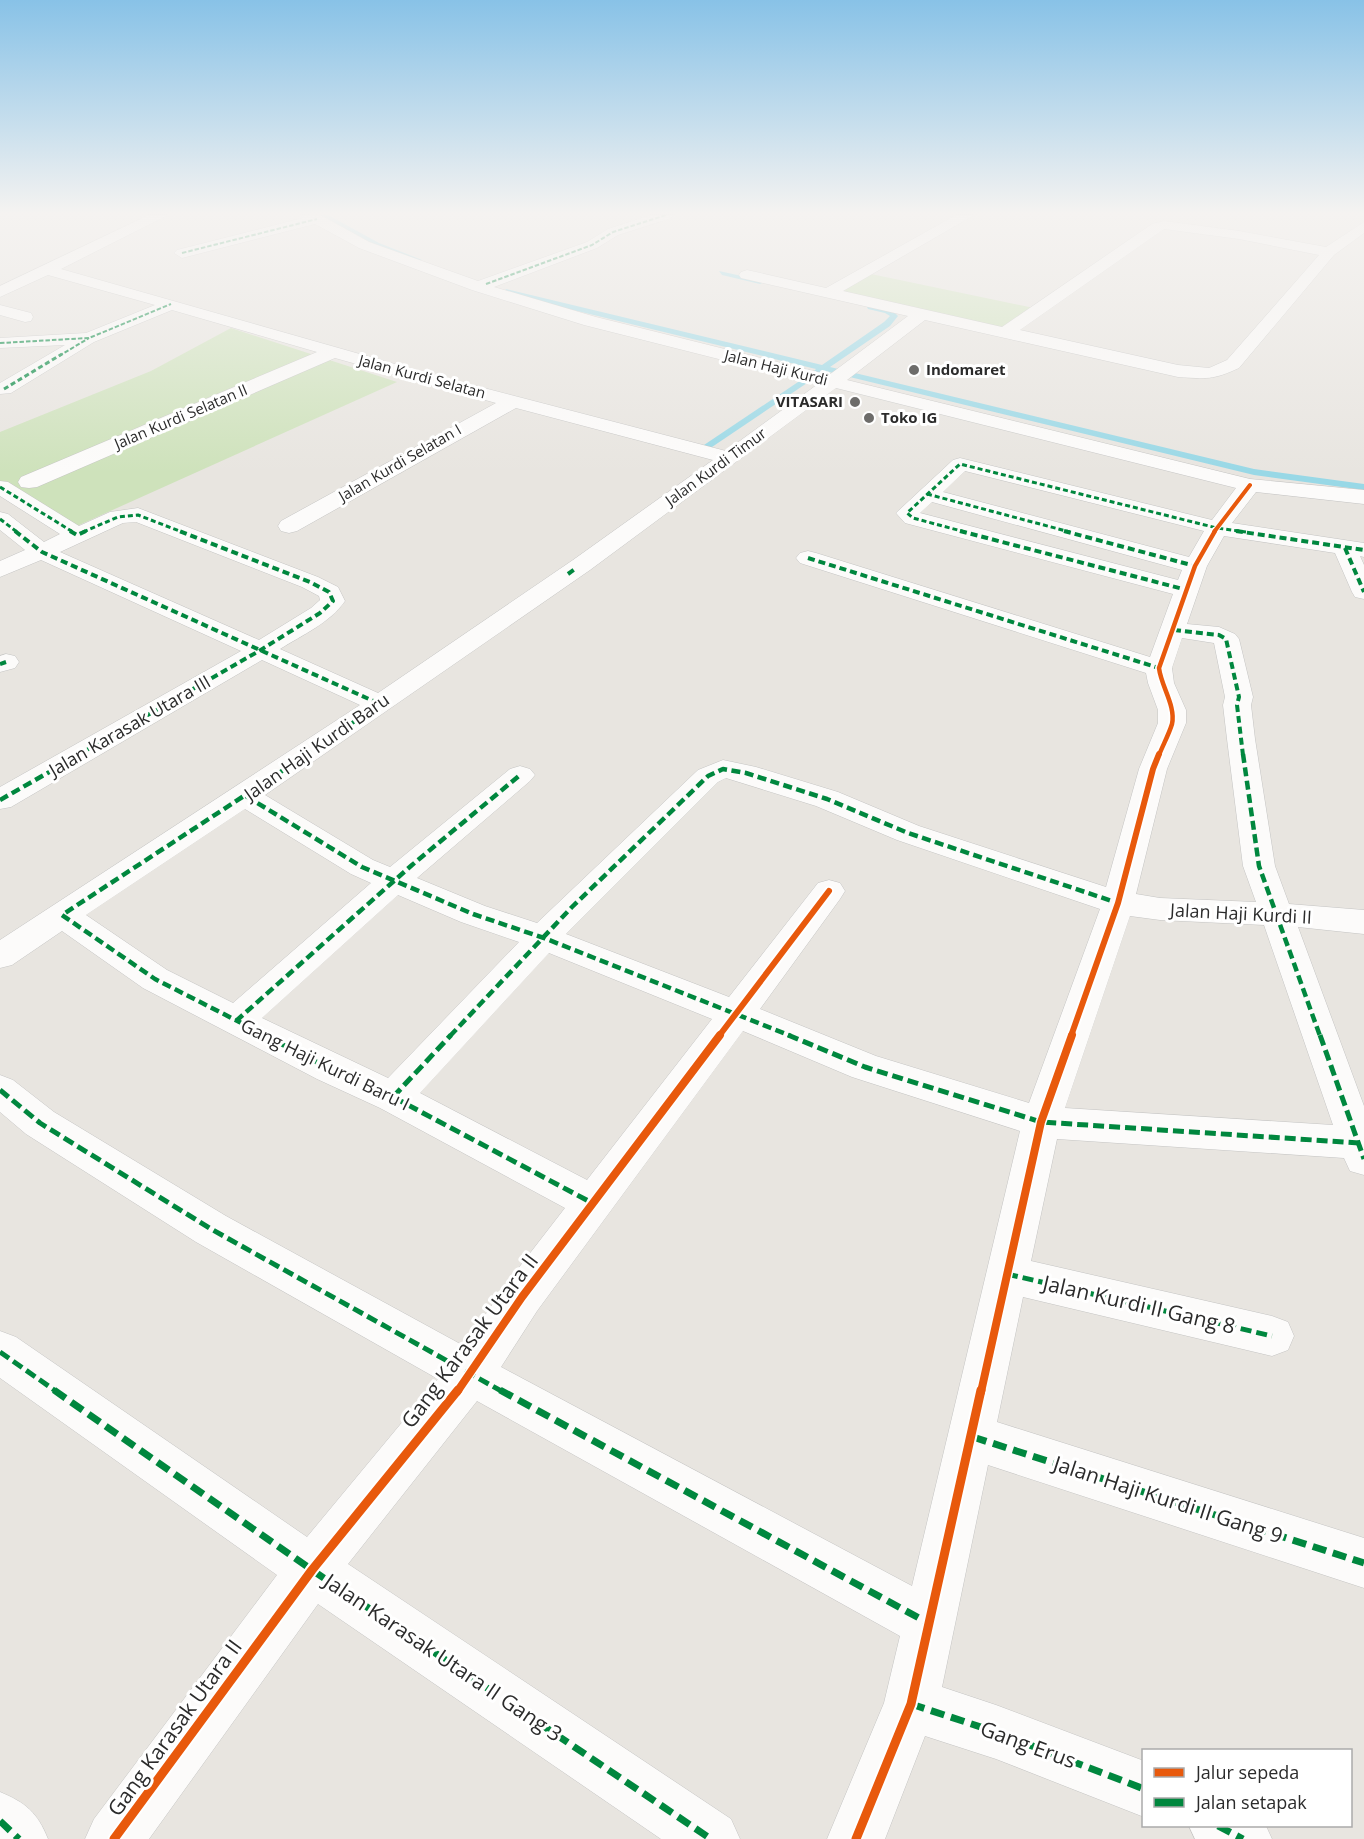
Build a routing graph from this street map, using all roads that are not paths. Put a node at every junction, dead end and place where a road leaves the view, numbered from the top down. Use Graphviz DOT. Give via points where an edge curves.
graph roads {
  1 [pos="159,301"];
  2 [pos="529,301"];
  3 [pos="861,301"];
  4 [pos="1052,301"];
  5 [pos="1287,301"];
  6 [pos="171,304"];
  7 [pos="0,310"];
  8 [pos="920,315"];
  9 [pos="25,317"];
  10 [pos="1006,333"];
  11 [pos="88,338"];
  12 [pos="0,343"];
  13 [pos="333,352"];
  14 [pos="840,377"];
  15 [pos="4,389"];
  16 [pos="513,402"];
  17 [pos="729,458"];
  18 [pos="29,482"];
  19 [pos="1250,485"];
  20 [pos="0,487"];
  21 [pos="1364,497"];
  22 [pos="0,519"];
  23 [pos="289,526"];
  24 [pos="1217,528"];
  25 [pos="77,535"];
  26 [pos="1355,549"];
  27 [pos="42,552"];
  28 [pos="808,558"];
  29 [pos="0,570"];
  30 [pos="568,574"];
  31 [pos="1191,578"];
  32 [pos="1364,592"];
  33 [pos="1174,630"];
  34 [pos="259,651"];
  35 [pos="1159,668"];
  36 [pos="380,704"];
  37 [pos="520,775"];
  38 [pos="246,796"];
  39 [pos="0,800"];
  40 [pos="396,881"];
  41 [pos="829,891"];
  42 [pos="1118,903"];
  43 [pos="1276,914"];
  44 [pos="62,915"];
  45 [pos="1364,922"];
  46 [pos="544,938"];
  47 [pos="0,956"];
  48 [pos="737,1014"];
  49 [pos="236,1021"];
  50 [pos="0,1090"];
  51 [pos="393,1097"];
  52 [pos="1041,1122"];
  53 [pos="1362,1151"];
  54 [pos="594,1204"];
  55 [pos="1007,1274"];
  56 [pos="1272,1336"];
  57 [pos="0,1352"];
  58 [pos="471,1374"];
  59 [pos="973,1437"];
  60 [pos="1364,1563"];
  61 [pos="312,1570"];
  62 [pos="930,1624"];
  63 [pos="911,1704"];
  64 [pos="1142,1789"];
  65 [pos="0,1821"];
  66 [pos="1220,1827"];
  67 [pos="20,1839"];
  68 [pos="114,1839"];
  69 [pos="711,1839"];
  70 [pos="856,1839"];
  71 [pos="1243,1839"];
  1 -- 6 [label="street, Jalan Kurdi Selatan"];
  2 -- 14 [label="street, Jalan Haji Kurdi" via="590,321"];
  3 -- 8 [label="street"];
  4 -- 10 [label="street"];
  5 -- 10 [label="street" via="1233,364 1211,374 1178,371"];
  6 -- 11 [label="street"];
  6 -- 13 [label="street, Jalan Kurdi Selatan"];
  7 -- 9 [label="street"];
  8 -- 10 [label="street"];
  8 -- 14 [label="street, Jalan Kurdi Timur"];
  11 -- 12 [label="street"];
  11 -- 15 [label="street"];
  13 -- 16 [label="street, Jalan Kurdi Selatan"];
  13 -- 18 [label="street, Jalan Kurdi Selatan II"];
  14 -- 17 [label="street, Jalan Kurdi Timur"];
  14 -- 19 [label="street, Jalan Haji Kurdi"];
  16 -- 17 [label="street, Jalan Kurdi Selatan"];
  16 -- 23 [label="street, Jalan Kurdi Selatan I"];
  17 -- 30 [label="street, Jalan Kurdi Timur"];
  19 -- 21 [label="street, Jalan Haji Kurdi"];
  19 -- 24 [label="street"];
  20 -- 25 [label="street"];
  22 -- 27 [label="street"];
  24 -- 26 [label="street"];
  24 -- 31 [label="street"];
  24 -- 31 [label="street" via="964,464 907,513 1051,556"];
  25 -- 27 [label="street"];
  25 -- 34 [label="street, Jalan Karasak Utara III" via="127,514 153,519 329,592 333,601 320,613"];
  26 -- 32 [label="street"];
  27 -- 29 [label="street"];
  27 -- 34 [label="street"];
  28 -- 35 [label="street"];
  30 -- 36 [label="street, Jalan Haji Kurdi Baru"];
  31 -- 33 [label="street"];
  33 -- 35 [label="street"];
  33 -- 43 [label="street" via="1226,639 1239,696 1241,739 1259,866"];
  34 -- 36 [label="street"];
  34 -- 39 [label="street, Jalan Karasak Utara III"];
  35 -- 42 [label="street" via="1172,723 1153,770"];
  36 -- 38 [label="street, Jalan Haji Kurdi Baru"];
  37 -- 40 [label="street" via="443,836"];
  38 -- 40 [label="street" via="362,867"];
  38 -- 44 [label="street, Jalan Haji Kurdi Baru"];
  40 -- 46 [label="street" via="473,914"];
  40 -- 49 [label="street"];
  41 -- 48 [label="street, Gang Karasak Utara II"];
  42 -- 43 [label="street, Jalan Haji Kurdi II" via="1160,909"];
  42 -- 46 [label="street, Jalan Haji Kurdi II" via="908,833 827,799 723,769 708,776"];
  42 -- 52 [label="street"];
  43 -- 45 [label="street, Jalan Haji Kurdi II"];
  43 -- 53 [label="street"];
  44 -- 47 [label="street"];
  44 -- 49 [label="street, Gang Haji Kurdi Baru I" via="154,979"];
  46 -- 48 [label="street"];
  46 -- 51 [label="street, Jalan Haji Kurdi II"];
  48 -- 52 [label="street" via="865,1067"];
  48 -- 54 [label="street, Gang Karasak Utara II"];
  49 -- 51 [label="street, Gang Haji Kurdi Baru I"];
  50 -- 58 [label="street" via="40,1124 211,1229"];
  51 -- 54 [label="street, Gang Haji Kurdi Baru I"];
  52 -- 53 [label="street"];
  52 -- 55 [label="street"];
  54 -- 58 [label="street, Gang Karasak Utara II" via="522,1297"];
  55 -- 56 [label="street, Jalan Kurdi II Gang 8"];
  55 -- 59 [label="street"];
  57 -- 61 [label="street, Jalan Karasak Utara II Gang 3"];
  58 -- 61 [label="street, Gang Karasak Utara II"];
  58 -- 62 [label="street"];
  59 -- 60 [label="street, Jalan Haji Kurdi II Gang 9"];
  59 -- 62 [label="street"];
  61 -- 68 [label="street, Gang Karasak Utara II"];
  61 -- 69 [label="street, Jalan Karasak Utara II Gang 3"];
  62 -- 63 [label="street"];
  63 -- 64 [label="street, Gang Erus"];
  63 -- 70 [label="street"];
  65 -- 67 [label="street"];
  66 -- 71 [label="street"];
}
